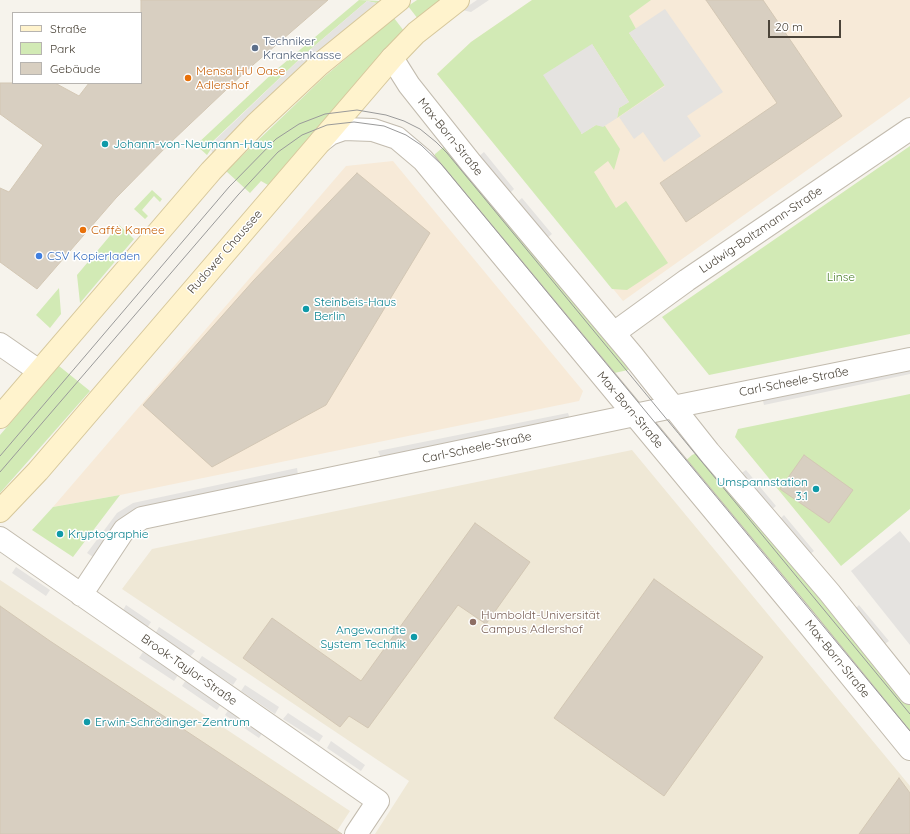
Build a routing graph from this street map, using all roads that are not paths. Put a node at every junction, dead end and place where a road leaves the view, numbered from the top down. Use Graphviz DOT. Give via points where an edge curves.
graph roads {
  1 [pos="399,0"];
  2 [pos="458,0"];
  3 [pos="392,58"];
  4 [pos="910,129"];
  5 [pos="321,141"];
  6 [pos="614,333"];
  7 [pos="0,344"];
  8 [pos="910,359"];
  9 [pos="39,371"];
  10 [pos="673,407"];
  11 [pos="635,416"];
  12 [pos="0,417"];
  13 [pos="0,511"];
  14 [pos="0,538"];
  15 [pos="80,595"];
  16 [pos="910,693"];
  17 [pos="910,749"];
  18 [pos="356,834"];
  1 -- 9 [label="main road" via="319,65 256,124 161,227"];
  2 -- 3 [label="main road, Rudower Chaussee" via="416,33"];
  3 -- 5 [label="main road, Rudower Chaussee"];
  3 -- 6 [label="street, Max-Born-Straße" via="408,85 429,112"];
  4 -- 6 [label="street, Ludwig-Boltzmann-Straße" via="687,280"];
  5 -- 11 [label="street, Max-Born-Straße" via="330,134 344,129 365,128 391,135 412,150 436,174"];
  5 -- 13 [label="main road, Rudower Chaussee" via="38,471"];
  6 -- 10 [label="street, Max-Born-Straße"];
  7 -- 9 [label="street"];
  8 -- 10 [label="street, Carl-Scheele-Straße"];
  9 -- 12 [label="main road"];
  10 -- 11 [label="street, Carl-Scheele-Straße"];
  10 -- 16 [label="street, Max-Born-Straße" via="829,592"];
  11 -- 15 [label="street, Carl-Scheele-Straße" via="142,518 124,530"];
  11 -- 17 [label="street, Max-Born-Straße"];
  14 -- 15 [label="street, Brook-Taylor-Straße"];
  15 -- 18 [label="street, Brook-Taylor-Straße" via="378,801"];
}
